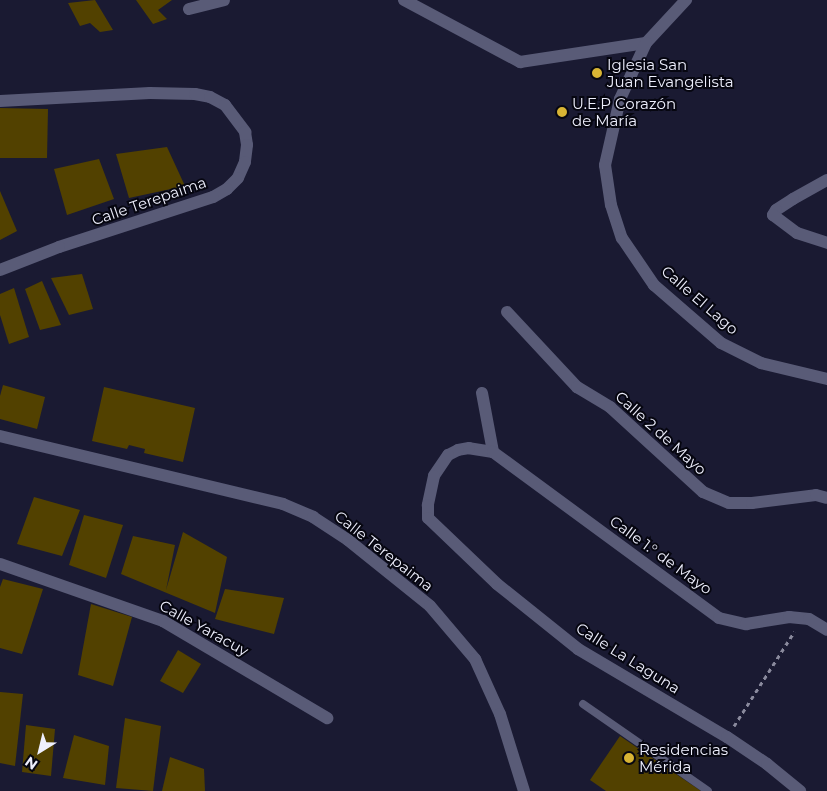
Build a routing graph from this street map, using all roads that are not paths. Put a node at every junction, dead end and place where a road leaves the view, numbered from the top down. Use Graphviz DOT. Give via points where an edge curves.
graph roads {
  1 [pos="224,0"];
  2 [pos="404,0"];
  3 [pos="686,0"];
  4 [pos="189,9"];
  5 [pos="646,43"];
  6 [pos="0,101"];
  7 [pos="827,180"];
  8 [pos="827,243"];
  9 [pos="0,270"];
  10 [pos="506,312"];
  11 [pos="827,379"];
  12 [pos="482,393"];
  13 [pos="0,436"];
  14 [pos="493,452"];
  15 [pos="827,498"];
  16 [pos="0,564"];
  17 [pos="827,630"];
  18 [pos="583,704"];
  19 [pos="327,718"];
  20 [pos="524,791"];
  21 [pos="708,791"];
  22 [pos="800,791"];
  1 -- 4 [label="street"];
  2 -- 5 [label="street" via="520,62"];
  3 -- 5 [label="street, Calle El Lago"];
  5 -- 11 [label="street, Calle El Lago" via="620,99 605,165 611,205 622,238 654,285 721,343 762,363"];
  6 -- 9 [label="street, Calle Terepaima" via="150,93 195,94 225,105 245,132 247,145 246,162 238,178 214,197 59,247"];
  7 -- 8 [label="street" via="793,198 773,215 797,233"];
  10 -- 15 [label="street, Calle 2 de Mayo" via="577,388 610,407 703,492 728,503 816,495"];
  12 -- 14 [label="street"];
  13 -- 20 [label="street, Calle Terepaima" via="283,504 313,517 348,540 430,606 475,659 500,714"];
  14 -- 17 [label="street, Calle 1.° de Mayo" via="719,618 746,624 802,618 817,622"];
  14 -- 22 [label="street, Calle La Laguna" via="469,448 448,455 434,476 428,518 497,584 578,649 727,737"];
  16 -- 19 [label="street, Calle Yaracuy" via="163,621"];
  18 -- 21 [label="lane"];
}
